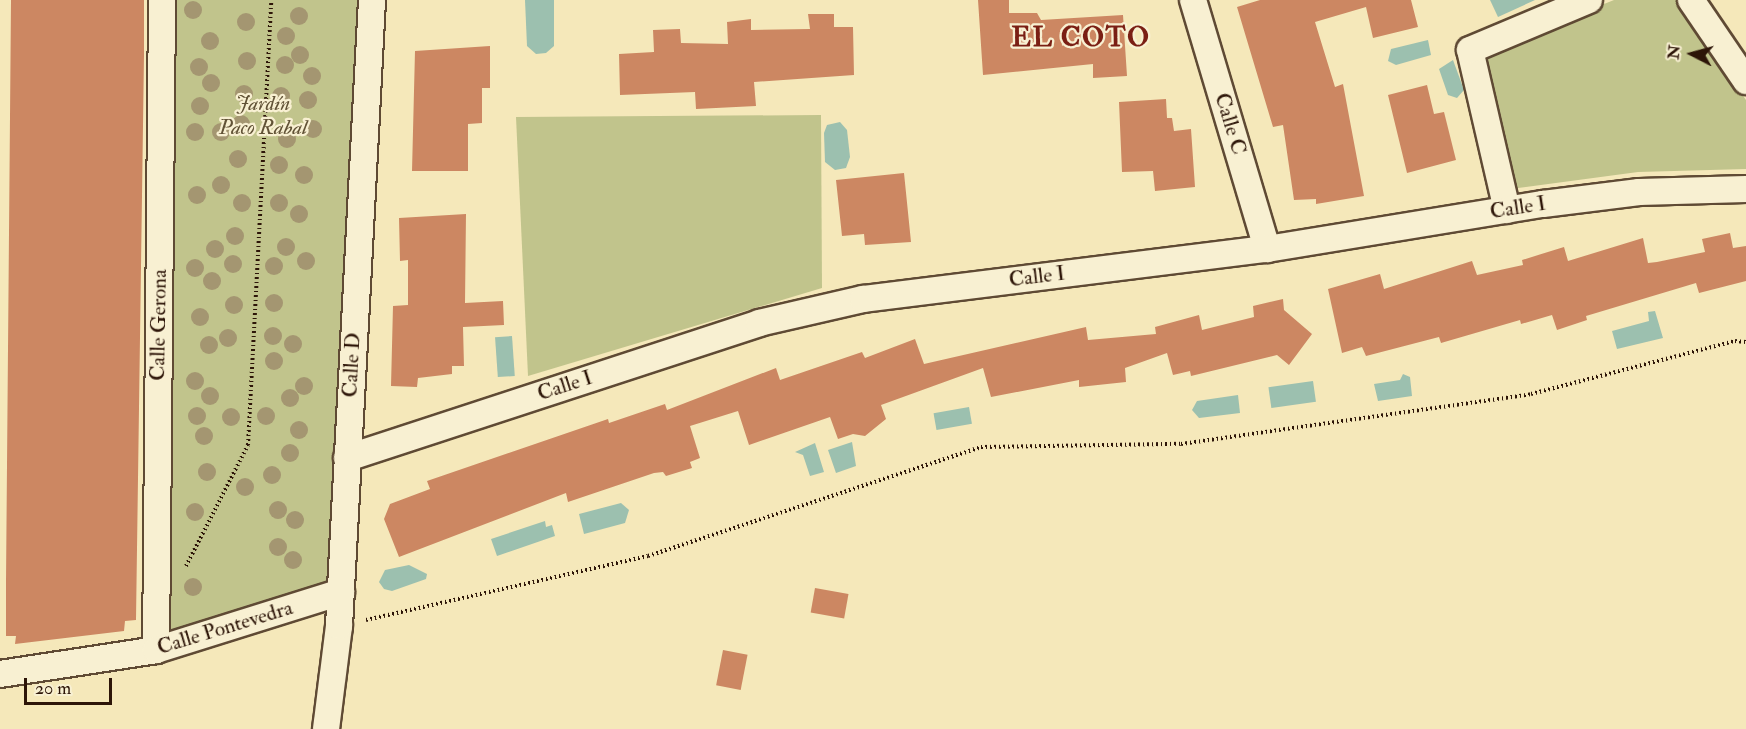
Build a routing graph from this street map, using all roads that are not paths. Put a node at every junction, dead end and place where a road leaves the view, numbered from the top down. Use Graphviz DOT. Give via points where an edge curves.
graph roads {
  1 [pos="162,0"];
  2 [pos="372,0"];
  3 [pos="1192,0"];
  4 [pos="1589,0"];
  5 [pos="1690,0"];
  6 [pos="1746,81"];
  7 [pos="1746,189"];
  8 [pos="1507,210"];
  9 [pos="1268,249"];
  10 [pos="347,458"];
  11 [pos="341,592"];
  12 [pos="156,650"];
  13 [pos="0,674"];
  14 [pos="326,729"];
  1 -- 12 [label="street, Calle Gerona"];
  2 -- 10 [label="street, Calle D"];
  3 -- 9 [label="street, Calle C"];
  4 -- 8 [label="street" via="1470,50"];
  5 -- 6 [label="street"];
  7 -- 8 [label="street, Calle I" via="1639,192"];
  8 -- 9 [label="street, Calle I"];
  9 -- 10 [label="street, Calle I" via="863,299 759,323"];
  10 -- 11 [label="street, Calle D"];
  11 -- 12 [label="street, Calle Pontevedra"];
  11 -- 14 [label="street, Calle D"];
  12 -- 13 [label="street, Calle Pontevedra"];
}
